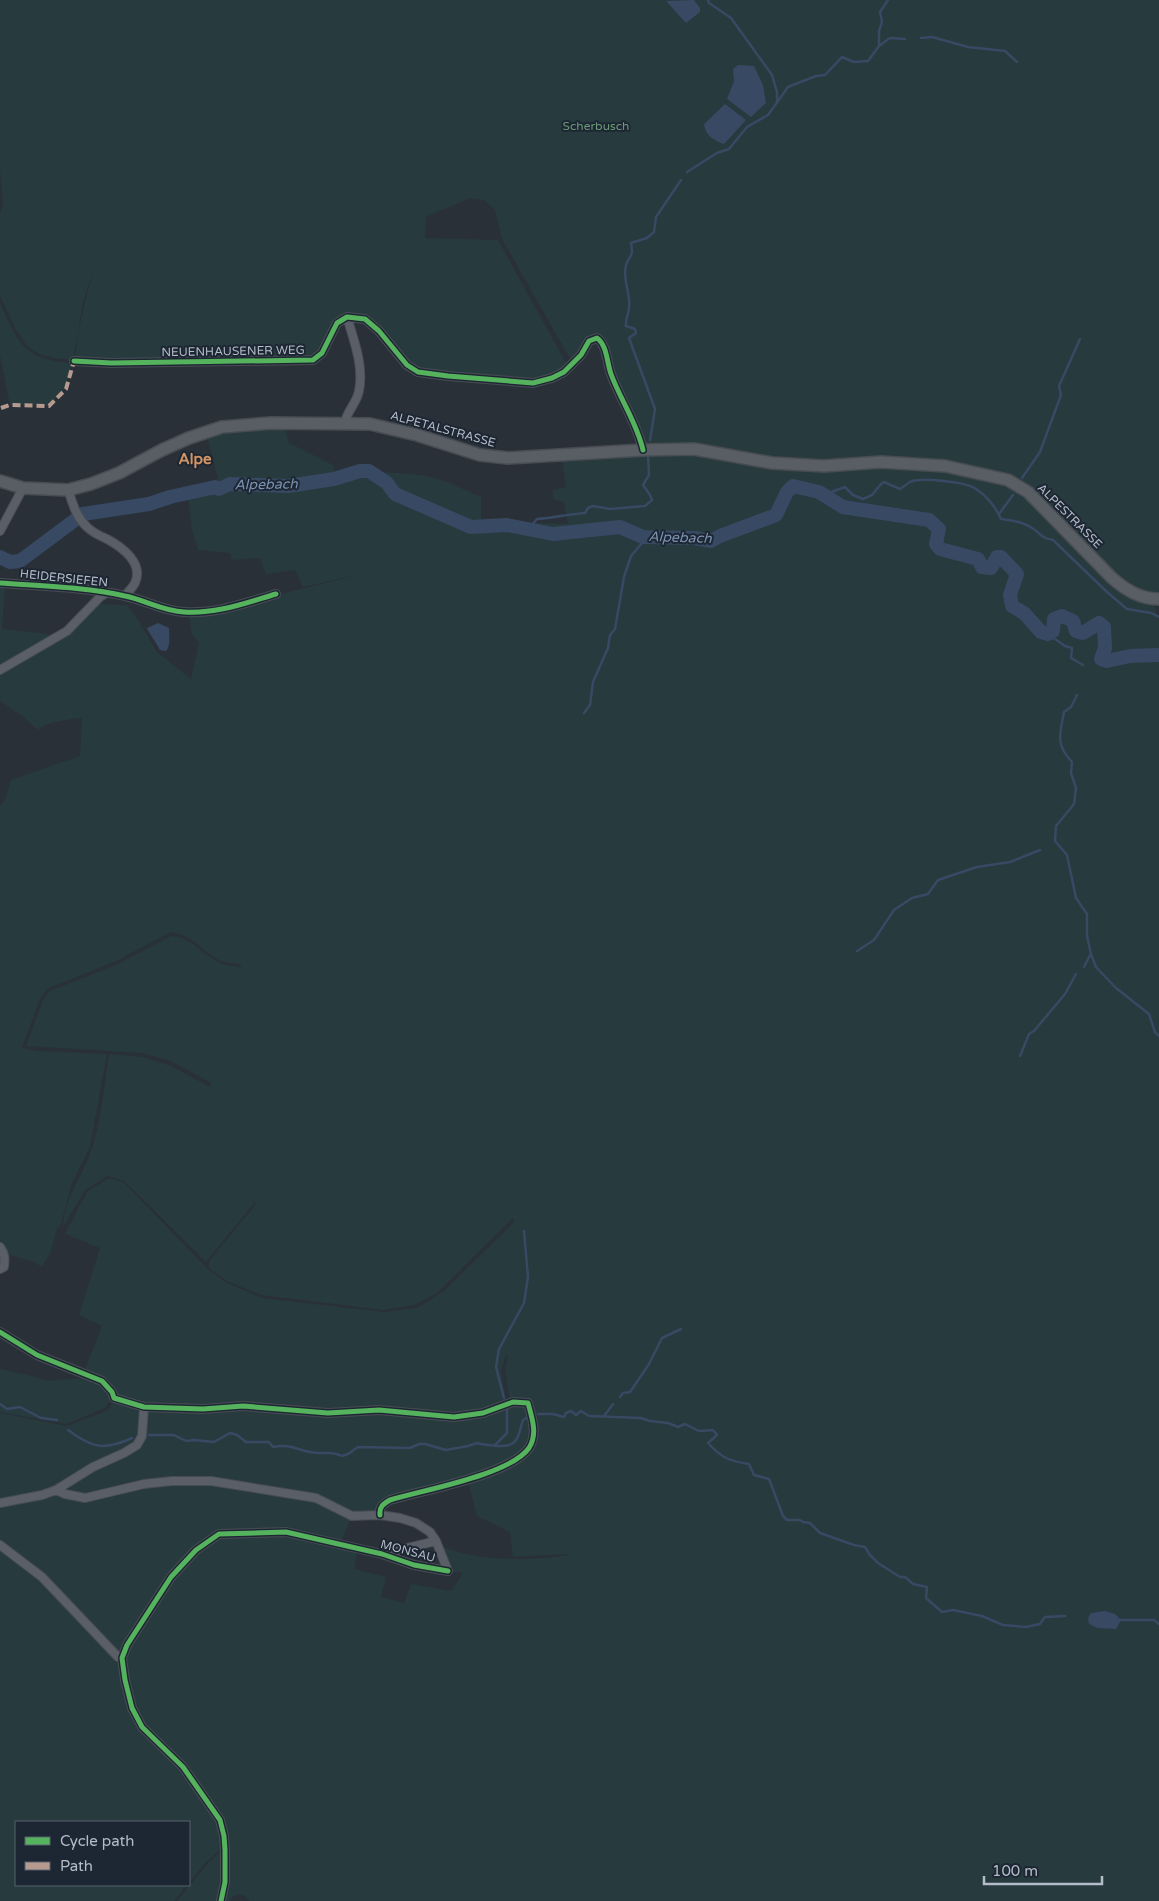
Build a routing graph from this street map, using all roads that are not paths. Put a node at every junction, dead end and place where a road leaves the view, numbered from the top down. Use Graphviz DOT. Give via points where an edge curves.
graph roads {
  1 [pos="347,318"];
  2 [pos="74,361"];
  3 [pos="345,423"];
  4 [pos="643,450"];
  5 [pos="772,463"];
  6 [pos="0,481"];
  7 [pos="23,488"];
  8 [pos="68,490"];
  9 [pos="0,531"];
  10 [pos="0,583"];
  11 [pos="106,593"];
  12 [pos="276,594"];
  13 [pos="125,596"];
  14 [pos="1159,599"];
  15 [pos="0,670"];
  16 [pos="0,1247"];
  17 [pos="0,1269"];
  18 [pos="0,1332"];
  19 [pos="144,1407"];
  20 [pos="56,1490"];
  21 [pos="0,1504"];
  22 [pos="380,1513"];
  23 [pos="436,1542"];
  24 [pos="0,1545"];
  25 [pos="382,1554"];
  26 [pos="122,1658"];
  27 [pos="221,1901"];
  1 -- 2 [label="street, NEUENHAUSENER WEG" via="337,323 322,353 313,360"];
  1 -- 3 [label="street" via="359,360 359,391"];
  1 -- 4 [label="street" via="364,319 379,331 407,365 418,372 511,382 533,383 564,372 590,341 597,338 603,345 611,374"];
  3 -- 4 [label="main road, ALPETALSTRASSE" via="394,429 480,455 508,458"];
  3 -- 8 [label="main road, ALPETALSTRASSE" via="222,427 171,446 112,476"];
  4 -- 5 [label="main road, ALPETALSTRASSE" via="708,451"];
  5 -- 14 [label="main road, ALPESTRASSE" via="824,466 881,462 944,466 1008,480 1028,492 1124,588 1137,595"];
  6 -- 7 [label="main road, ALPETALSTRASSE"];
  7 -- 8 [label="main road, ALPETALSTRASSE"];
  7 -- 9 [label="street"];
  8 -- 13 [label="street" via="79,518 88,529 130,554 136,566 135,583"];
  10 -- 11 [label="street, HEIDERSIEFEN"];
  11 -- 13 [label="street, HEIDERSIEFEN"];
  11 -- 15 [label="street" via="68,631"];
  12 -- 13 [label="street, HEIDERSIEFEN" via="221,611 182,612"];
  16 -- 17 [label="street" via="4,1253 4,1266"];
  18 -- 19 [label="street" via="44,1358 102,1381 114,1398"];
  19 -- 20 [label="street" via="142,1436 137,1445"];
  19 -- 22 [label="street" via="203,1409 243,1406 328,1413 379,1410 454,1417 483,1413 513,1402 528,1403 535,1427 530,1446 518,1459 483,1475 390,1500 383,1504"];
  20 -- 21 [label="street"];
  20 -- 22 [label="street, MONSAU" via="85,1498 144,1484 211,1481 316,1498 352,1516"];
  22 -- 23 [label="street, MONSAU" via="416,1523 430,1532"];
  23 -- 25 [label="street, MONSAU"];
  23 -- 25 [label="street, MONSAU" via="448,1571 414,1565"];
  24 -- 26 [label="street" via="42,1577"];
  25 -- 26 [label="street, MONSAU" via="286,1532 219,1534 196,1550 171,1577 127,1644"];
  26 -- 27 [label="street" via="132,1708 142,1728 183,1767 220,1820 224,1836 225,1882"];
}
